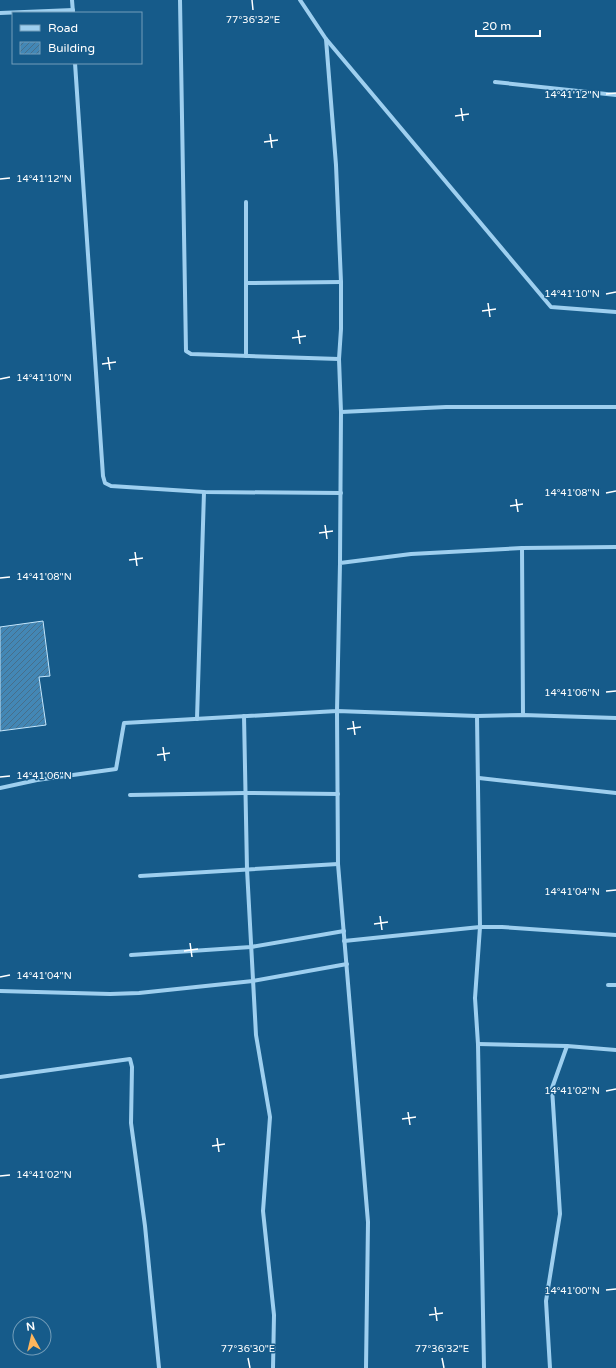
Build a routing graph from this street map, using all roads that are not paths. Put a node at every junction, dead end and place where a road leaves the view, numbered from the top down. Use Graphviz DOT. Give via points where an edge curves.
graph roads {
  1 [pos="72,0"];
  2 [pos="180,0"];
  3 [pos="300,0"];
  4 [pos="73,12"];
  5 [pos="0,13"];
  6 [pos="12,13"];
  7 [pos="326,39"];
  8 [pos="75,64"];
  9 [pos="495,82"];
  10 [pos="616,95"];
  11 [pos="246,202"];
  12 [pos="341,282"];
  13 [pos="246,283"];
  14 [pos="616,312"];
  15 [pos="246,356"];
  16 [pos="339,359"];
  17 [pos="616,407"];
  18 [pos="341,412"];
  19 [pos="204,492"];
  20 [pos="341,493"];
  21 [pos="616,547"];
  22 [pos="522,548"];
  23 [pos="340,563"];
  24 [pos="337,711"];
  25 [pos="523,715"];
  26 [pos="244,716"];
  27 [pos="476,716"];
  28 [pos="616,718"];
  29 [pos="197,719"];
  30 [pos="479,778"];
  31 [pos="0,788"];
  32 [pos="245,793"];
  33 [pos="616,793"];
  34 [pos="338,794"];
  35 [pos="130,795"];
  36 [pos="338,864"];
  37 [pos="247,869"];
  38 [pos="140,876"];
  39 [pos="480,927"];
  40 [pos="344,931"];
  41 [pos="616,934"];
  42 [pos="344,941"];
  43 [pos="251,947"];
  44 [pos="131,955"];
  45 [pos="346,964"];
  46 [pos="253,981"];
  47 [pos="608,985"];
  48 [pos="616,985"];
  49 [pos="0,991"];
  50 [pos="478,1044"];
  51 [pos="567,1046"];
  52 [pos="616,1050"];
  53 [pos="0,1077"];
  54 [pos="159,1368"];
  55 [pos="273,1368"];
  56 [pos="366,1368"];
  57 [pos="484,1368"];
  58 [pos="550,1368"];
  1 -- 4 [label="street"];
  2 -- 15 [label="street" via="185,346 186,351 191,354"];
  3 -- 7 [label="street"];
  5 -- 6 [label="street"];
  7 -- 12 [label="street" via="336,165"];
  7 -- 14 [label="street" via="551,307"];
  8 -- 19 [label="street" via="105,483 111,486"];
  9 -- 10 [label="street"];
  11 -- 13 [label="street"];
  12 -- 13 [label="street"];
  12 -- 16 [label="street"];
  13 -- 15 [label="street"];
  15 -- 16 [label="street"];
  16 -- 18 [label="street"];
  17 -- 18 [label="street" via="446,407"];
  18 -- 20 [label="street"];
  19 -- 20 [label="street"];
  19 -- 29 [label="street"];
  20 -- 23 [label="street"];
  21 -- 22 [label="street"];
  22 -- 23 [label="street" via="411,554"];
  22 -- 25 [label="street"];
  23 -- 24 [label="street"];
  24 -- 26 [label="street"];
  24 -- 27 [label="street"];
  24 -- 34 [label="street"];
  25 -- 27 [label="street"];
  25 -- 28 [label="street"];
  26 -- 29 [label="street"];
  26 -- 32 [label="street"];
  27 -- 30 [label="street"];
  29 -- 31 [label="street" via="124,723 116,769"];
  30 -- 33 [label="street"];
  30 -- 39 [label="street"];
  32 -- 34 [label="street"];
  32 -- 35 [label="street"];
  32 -- 37 [label="street"];
  34 -- 36 [label="street"];
  36 -- 37 [label="street"];
  36 -- 40 [label="street"];
  37 -- 38 [label="street"];
  37 -- 43 [label="street"];
  39 -- 41 [label="street"];
  39 -- 42 [label="street"];
  39 -- 50 [label="street" via="475,998"];
  40 -- 42 [label="street"];
  40 -- 43 [label="street"];
  42 -- 45 [label="street"];
  43 -- 44 [label="street"];
  43 -- 46 [label="street"];
  45 -- 46 [label="street"];
  45 -- 56 [label="street" via="368,1222"];
  46 -- 49 [label="street" via="139,993"];
  46 -- 55 [label="street" via="256,1035 270,1117 263,1211 274,1315"];
  47 -- 48 [label="street"];
  50 -- 51 [label="street"];
  50 -- 57 [label="street"];
  51 -- 52 [label="street"];
  51 -- 58 [label="street" via="552,1088 560,1214 546,1301"];
  53 -- 54 [label="street" via="130,1059 131,1123 145,1226"];
}
